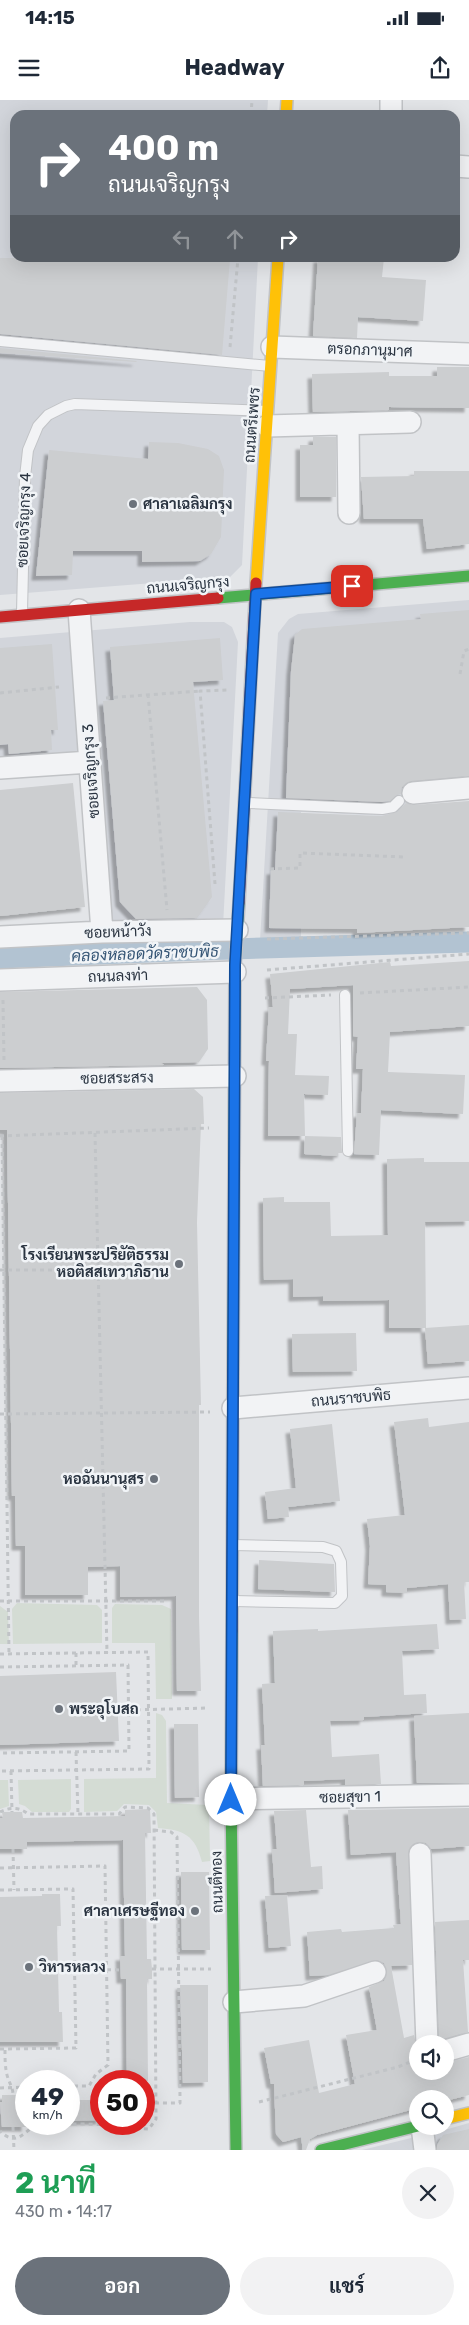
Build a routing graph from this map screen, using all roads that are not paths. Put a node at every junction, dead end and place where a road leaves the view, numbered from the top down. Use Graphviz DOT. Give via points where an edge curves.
graph roads {
  1 [pos="278,262"];
  2 [pos="0,341"];
  3 [pos="469,354"];
  4 [pos="271,356"];
  5 [pos="267,419"];
  6 [pos="410,422"];
  7 [pos="348,424"];
  8 [pos="349,513"];
  9 [pos="469,576"];
  10 [pos="256,594"];
  11 [pos="79,610"];
  12 [pos="22,615"];
  13 [pos="0,617"];
  14 [pos="90,762"];
  15 [pos="0,768"];
  16 [pos="469,788"];
  17 [pos="406,797"];
  18 [pos="246,803"];
  19 [pos="102,932"];
  20 [pos="237,935"];
  21 [pos="0,937"];
  22 [pos="235,969"];
  23 [pos="1,989"];
  24 [pos="345,995"];
  25 [pos="2,1075"];
  26 [pos="235,1076"];
  27 [pos="348,1151"];
  28 [pos="469,1388"];
  29 [pos="233,1408"];
  30 [pos="232,1545"];
  31 [pos="232,1601"];
  32 [pos="469,1795"];
  33 [pos="231,1800"];
  34 [pos="420,1854"];
  35 [pos="375,1972"];
  36 [pos="234,2002"];
  37 [pos="427,2035"];
  38 [pos="469,2044"];
  39 [pos="454,2048"];
  40 [pos="469,2113"];
  41 [pos="454,2117"];
  42 [pos="409,2128"];
  43 [pos="423,2135"];
  44 [pos="236,2150"];
  45 [pos="321,2150"];
  46 [pos="425,2150"];
  1 -- 4 [label="main road, ถนนตรีเพชร"];
  2 -- 4 [label="lane" via="228,360"];
  3 -- 4 [label="street, ตรอกภานุมาศ"];
  4 -- 5 [label="main road, ถนนตรีเพชร"];
  5 -- 7 [label="street"];
  5 -- 10 [label="main road, ถนนตรีเพชร"];
  5 -- 12 [label="lane, ซอยเจริญกรุง 4" via="75,404 48,415 38,426 26,461"];
  6 -- 7 [label="street"];
  7 -- 8 [label="street"];
  9 -- 10 [label="main road, ถนนเจริญกรุง"];
  10 -- 11 [label="main road, ถนนเจริญกรุง"];
  10 -- 18 [label="main road, ถนนตีทอง"];
  11 -- 12 [label="main road, ถนนเจริญกรุง"];
  11 -- 14 [label="street, ซอยเจริญกรุง 3"];
  12 -- 13 [label="main road, ถนนเจริญกรุง"];
  14 -- 15 [label="street"];
  14 -- 19 [label="street, ซอยเจริญกรุง 3"];
  16 -- 17 [label="street"];
  17 -- 18 [label="lane" via="393,807 382,809"];
  18 -- 20 [label="main road, ถนนตีทอง"];
  19 -- 20 [label="street, ซอยหน้าวัง"];
  19 -- 21 [label="street, ซอยหน้าวัง"];
  20 -- 22 [label="main road, ถนนตีทอง"];
  22 -- 23 [label="street, ถนนลงท่า"];
  22 -- 26 [label="main road, ถนนตีทอง"];
  24 -- 27 [label="lane"];
  25 -- 26 [label="street, ซอยสระสรง"];
  26 -- 29 [label="main road, ถนนตีทอง"];
  28 -- 29 [label="street, ถนนราชบพิธ"];
  29 -- 30 [label="main road, ถนนตีทอง"];
  30 -- 31 [label="main road, ถนนตีทอง"];
  30 -- 31 [label="lane" via="323,1547 336,1551 341,1562 342,1596 335,1602"];
  31 -- 33 [label="main road, ถนนตีทอง"];
  32 -- 33 [label="street, ซอยสุขา 1"];
  33 -- 36 [label="main road, ถนนตีทอง"];
  34 -- 37 [label="street"];
  35 -- 36 [label="street" via="304,1996"];
  36 -- 44 [label="main road, ถนนตีทอง"];
  38 -- 39 [label="street"];
  40 -- 41 [label="main road"];
  42 -- 45 [label="main road"];
  43 -- 46 [label="street"];
}
